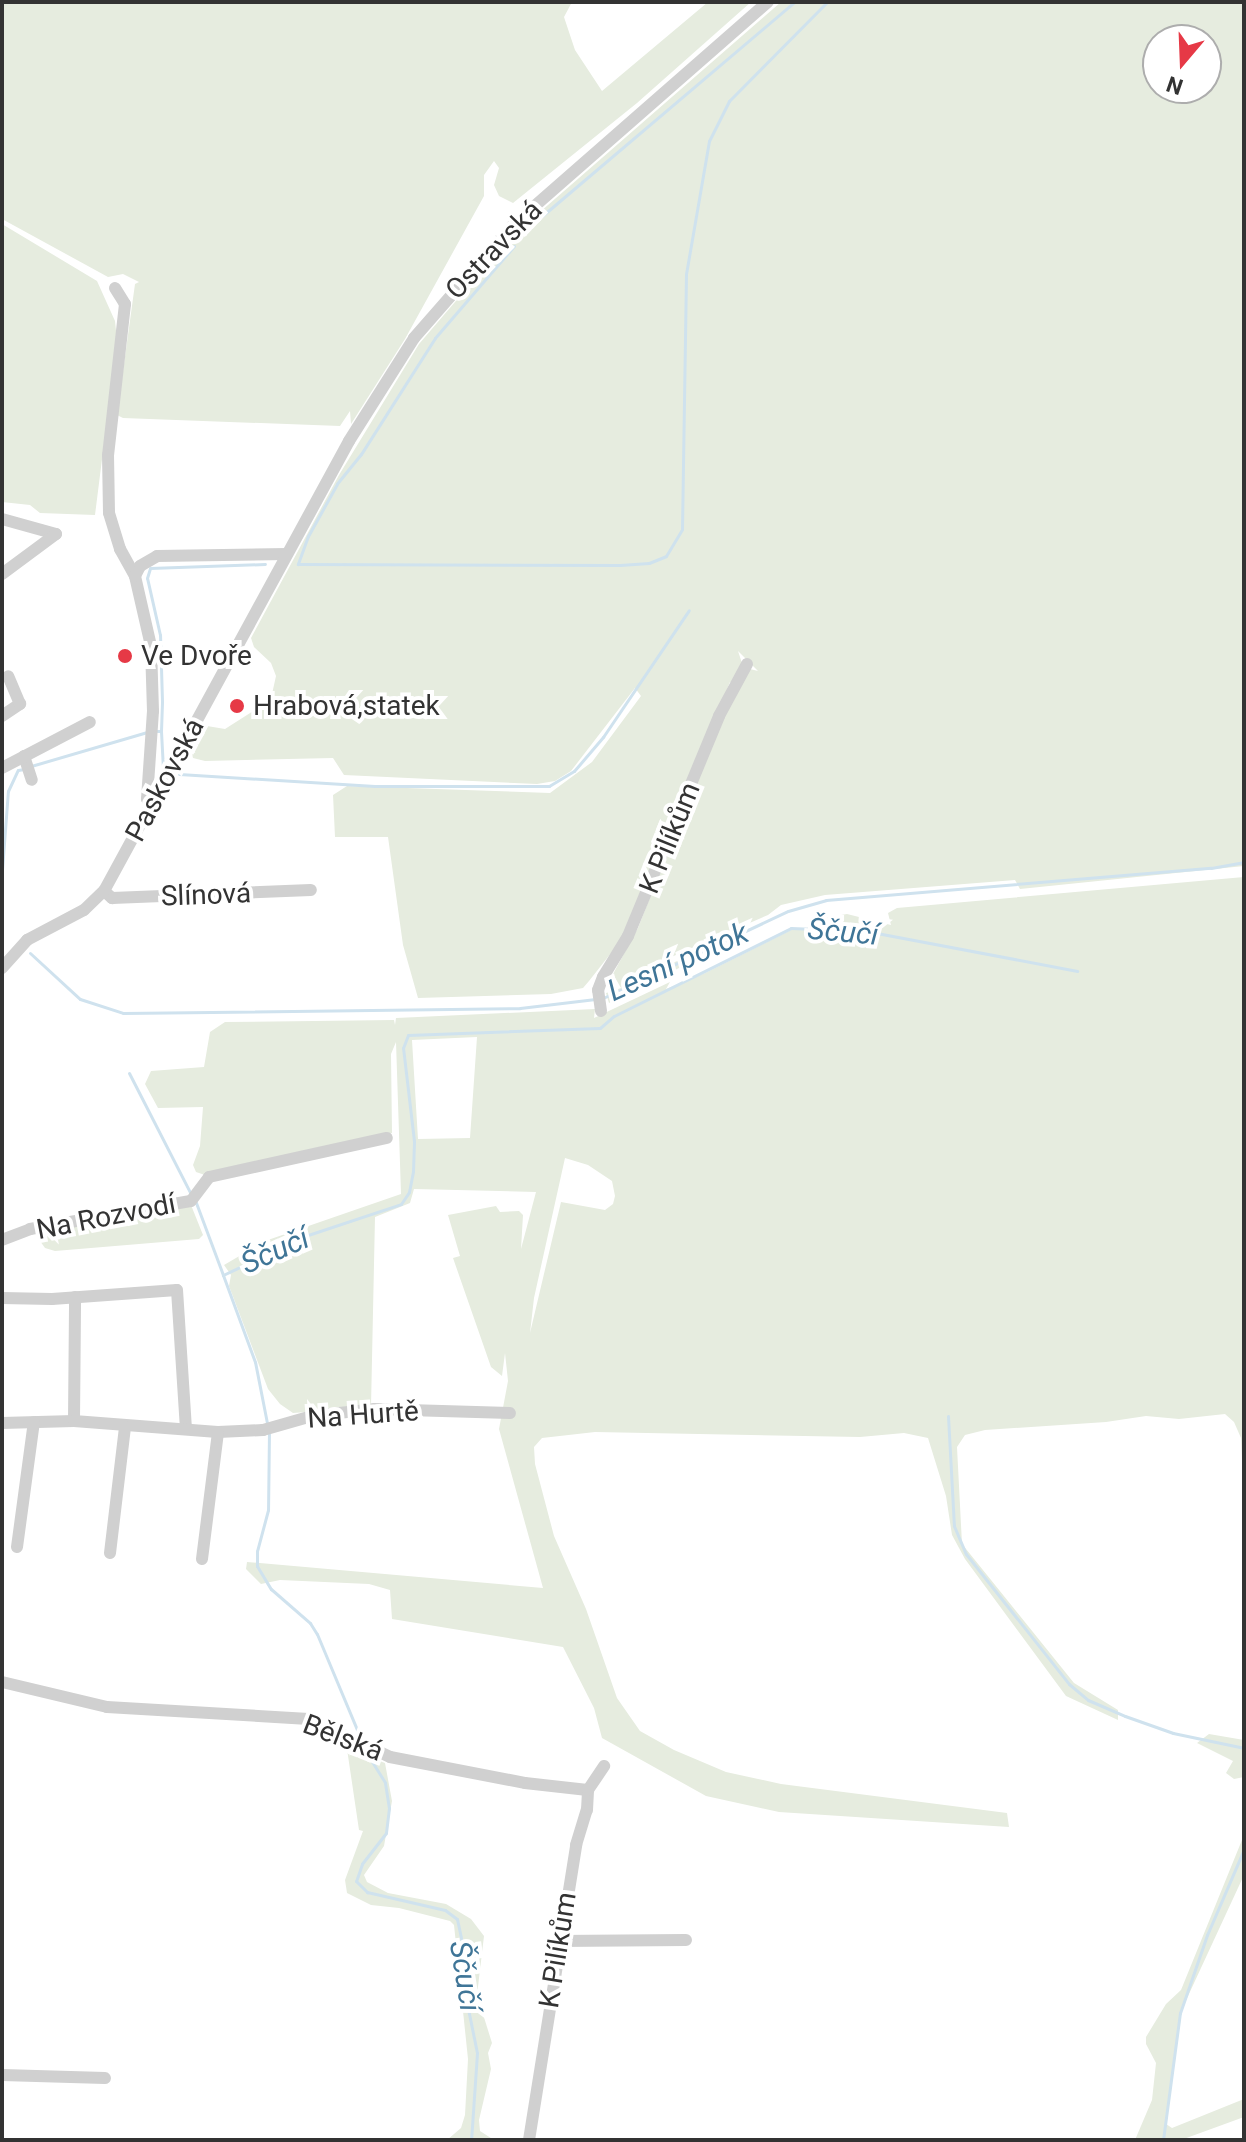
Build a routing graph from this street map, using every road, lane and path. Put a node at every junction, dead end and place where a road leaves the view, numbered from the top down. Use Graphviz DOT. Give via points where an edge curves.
graph roads {
  1 [pos="768,2"];
  2 [pos="115,288"];
  3 [pos="2,519"];
  4 [pos="287,554"];
  5 [pos="4,570"];
  6 [pos="135,576"];
  7 [pos="747,664"];
  8 [pos="8,676"];
  9 [pos="2,716"];
  10 [pos="90,722"];
  11 [pos="2,768"];
  12 [pos="152,804"];
  13 [pos="311,890"];
  14 [pos="104,891"];
  15 [pos="2,968"];
  16 [pos="601,1003"];
  17 [pos="387,1138"];
  18 [pos="2,1240"];
  19 [pos="75,1297"];
  20 [pos="2,1298"];
  21 [pos="510,1413"];
  22 [pos="74,1421"];
  23 [pos="34,1422"];
  24 [pos="2,1423"];
  25 [pos="125,1427"];
  26 [pos="186,1429"];
  27 [pos="218,1432"];
  28 [pos="17,1547"];
  29 [pos="110,1553"];
  30 [pos="202,1559"];
  31 [pos="2,1682"];
  32 [pos="604,1766"];
  33 [pos="588,1790"];
  34 [pos="686,1940"];
  35 [pos="558,1941"];
  36 [pos="2,2075"];
  37 [pos="105,2078"];
  38 [pos="529,2140"];
  1 -- 4 [label="street, Ostravská" via="513,225 453,290 383,385"];
  2 -- 6 [label="street" via="125,304 108,455 109,513"];
  3 -- 5 [label="street" via="56,534"];
  4 -- 6 [label="street" via="157,556 144,560"];
  4 -- 12 [label="street, Paskovská"];
  6 -- 12 [label="street" via="151,646 147,799"];
  7 -- 16 [label="street, K Pilíkům" via="719,716 649,891 619,956 603,977"];
  8 -- 9 [label="street" via="20,704"];
  10 -- 11 [label="street" via="28,769"];
  12 -- 14 [label="street, Paskovská"];
  13 -- 14 [label="street, Slínová" via="112,898"];
  14 -- 15 [label="street, Paskovská" via="84,910 27,940"];
  17 -- 18 [label="street, Na Rozvodí" via="209,1177 191,1201 30,1229"];
  19 -- 20 [label="street"];
  19 -- 22 [label="street"];
  19 -- 26 [label="street" via="177,1290"];
  21 -- 27 [label="street, Na Hurtě" via="374,1409"];
  22 -- 23 [label="street, Na Hurtě"];
  22 -- 25 [label="street, Na Hurtě"];
  23 -- 24 [label="street, Na Hurtě"];
  23 -- 28 [label="street"];
  25 -- 26 [label="street, Na Hurtě"];
  25 -- 29 [label="street"];
  26 -- 27 [label="street, Na Hurtě"];
  27 -- 30 [label="street"];
  31 -- 33 [label="street, Bělská" via="107,1707 309,1719 390,1757"];
  32 -- 33 [label="street, K Pilíkům"];
  33 -- 35 [label="street, K Pilíkům"];
  34 -- 35 [label="street"];
  35 -- 38 [label="street, K Pilíkům"];
  36 -- 37 [label="street"];
}
